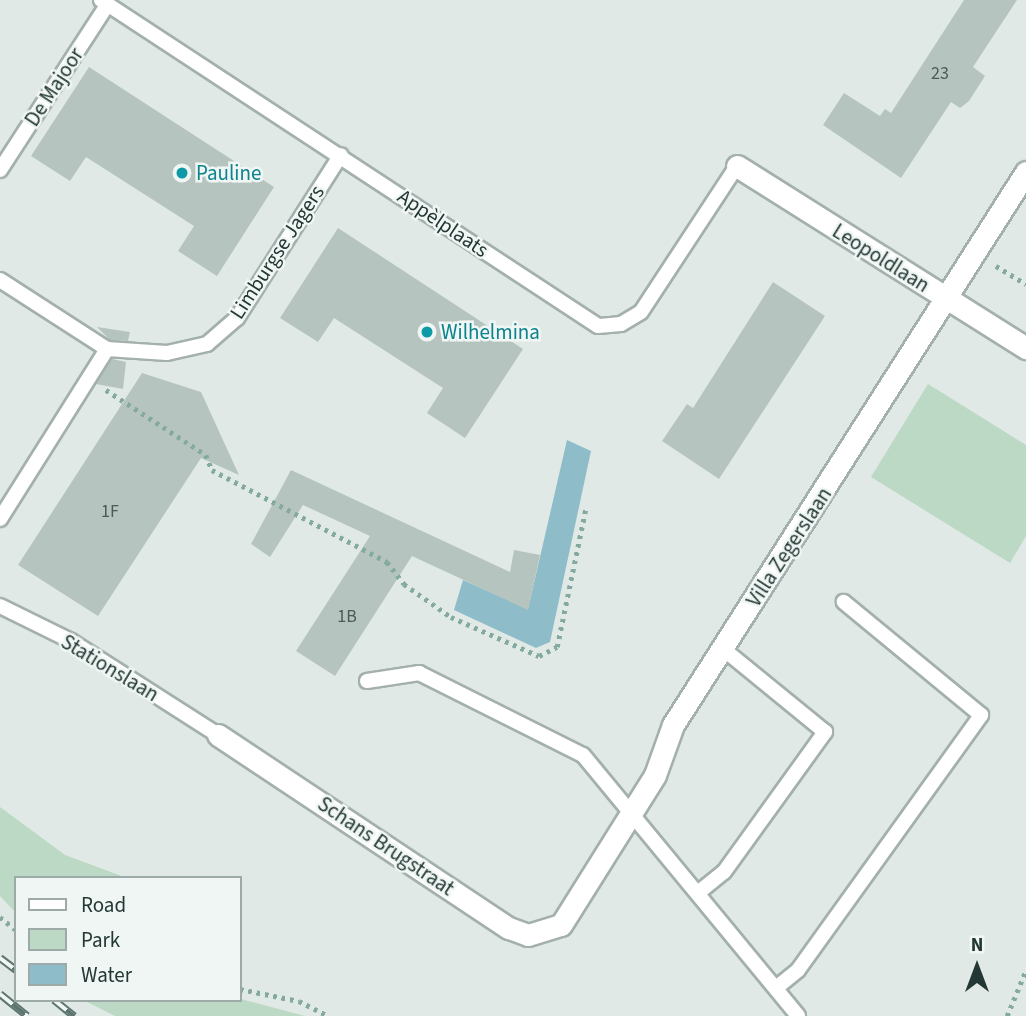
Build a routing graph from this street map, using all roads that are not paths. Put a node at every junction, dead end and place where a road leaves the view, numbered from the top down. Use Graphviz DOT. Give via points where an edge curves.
graph roads {
  1 [pos="105,2"];
  2 [pos="341,155"];
  3 [pos="737,166"];
  4 [pos="0,170"];
  5 [pos="1026,172"];
  6 [pos="0,280"];
  7 [pos="946,299"];
  8 [pos="1026,348"];
  9 [pos="107,349"];
  10 [pos="0,519"];
  11 [pos="844,602"];
  12 [pos="0,606"];
  13 [pos="722,648"];
  14 [pos="367,681"];
  15 [pos="218,735"];
  16 [pos="632,814"];
  17 [pos="699,892"];
  18 [pos="561,925"];
  19 [pos="776,988"];
  20 [pos="798,1016"];
  1 -- 2 [label="lane, Appèlplaats"];
  1 -- 4 [label="lane, De Majoor"];
  2 -- 3 [label="lane, Appèlplaats" via="598,326 621,324 641,313"];
  2 -- 9 [label="lane, Limburgse Jagers" via="237,318 207,344 167,353"];
  3 -- 7 [label="street, Leopoldlaan"];
  5 -- 7 [label="street, Villa Zegerslaan"];
  6 -- 9 [label="lane"];
  7 -- 8 [label="street, Leopoldlaan"];
  7 -- 13 [label="street, Villa Zegerslaan"];
  9 -- 10 [label="lane"];
  11 -- 19 [label="lane" via="981,716 798,970"];
  12 -- 15 [label="lane, Stationslaan" via="71,640"];
  13 -- 16 [label="street, Villa Zegerslaan" via="673,725"];
  13 -- 17 [label="lane" via="825,732 724,872"];
  14 -- 16 [label="lane" via="419,673 492,705 583,755"];
  15 -- 18 [label="street, Schans Brugstraat" via="509,928 528,935"];
  16 -- 17 [label="lane"];
  16 -- 18 [label="street, Villa Zegerslaan"];
  17 -- 19 [label="lane"];
  19 -- 20 [label="lane"];
}
